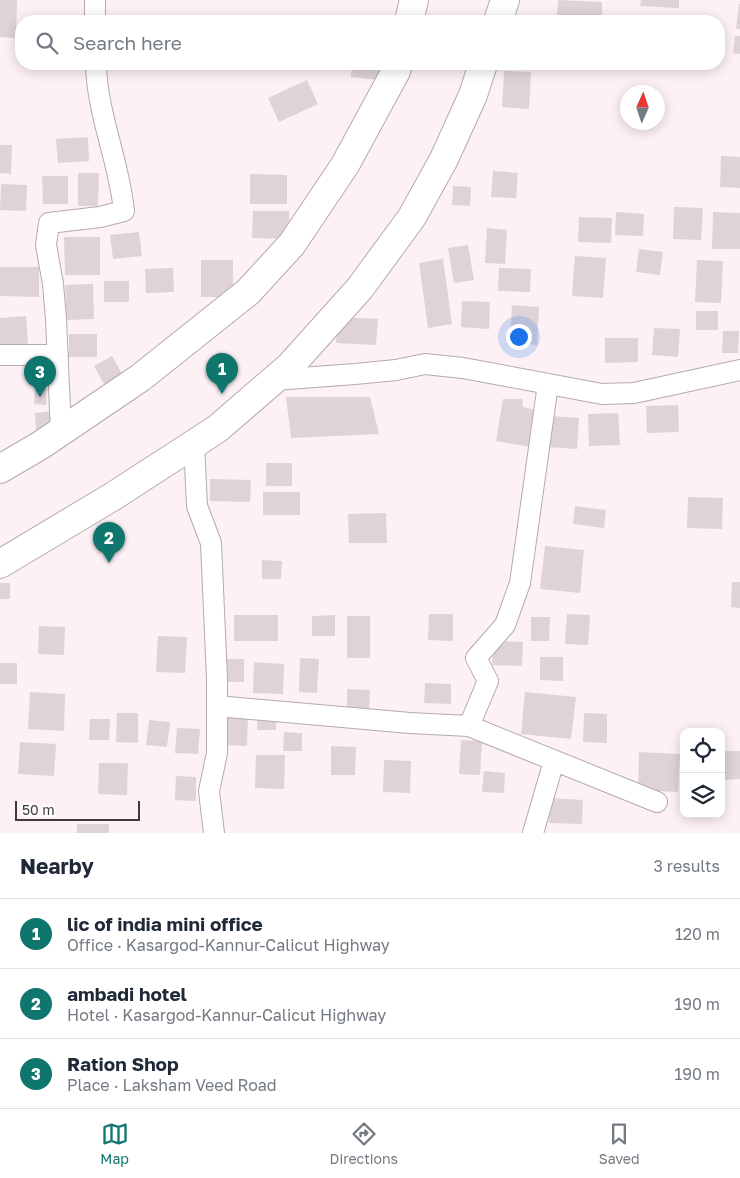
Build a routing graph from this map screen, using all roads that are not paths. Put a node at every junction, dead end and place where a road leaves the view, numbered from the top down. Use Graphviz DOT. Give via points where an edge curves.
graph roads {
  1 [pos="94,0"];
  2 [pos="414,0"];
  3 [pos="505,0"];
  4 [pos="95,15"];
  5 [pos="410,15"];
  6 [pos="500,15"];
  7 [pos="97,70"];
  8 [pos="396,70"];
  9 [pos="482,70"];
  10 [pos="0,355"];
  11 [pos="58,355"];
  12 [pos="740,370"];
  13 [pos="274,380"];
  14 [pos="548,384"];
  15 [pos="61,432"];
  16 [pos="194,444"];
  17 [pos="0,468"];
  18 [pos="0,564"];
  19 [pos="217,706"];
  20 [pos="469,726"];
  21 [pos="554,760"];
  22 [pos="657,802"];
  23 [pos="214,833"];
  24 [pos="533,833"];
  1 -- 4 [label="street"];
  2 -- 5 [label="highway"];
  3 -- 6 [label="highway"];
  7 -- 11 [label="street" via="124,211 49,223 46,244 53,284"];
  8 -- 15 [label="highway" via="345,165 292,244 248,292 140,378"];
  9 -- 13 [label="highway" via="444,159 412,217 360,288"];
  10 -- 11 [label="street"];
  11 -- 15 [label="street"];
  12 -- 14 [label="street" via="634,393 602,394"];
  13 -- 14 [label="street" via="396,370 425,364"];
  13 -- 16 [label="highway" via="217,429"];
  14 -- 20 [label="street" via="520,583 505,625 476,658 488,681"];
  15 -- 17 [label="highway"];
  16 -- 18 [label="highway"];
  16 -- 19 [label="street" via="197,506 211,543"];
  19 -- 20 [label="street"];
  19 -- 23 [label="street" via="217,753 209,790"];
  20 -- 21 [label="street"];
  21 -- 22 [label="street"];
  21 -- 24 [label="street"];
}
